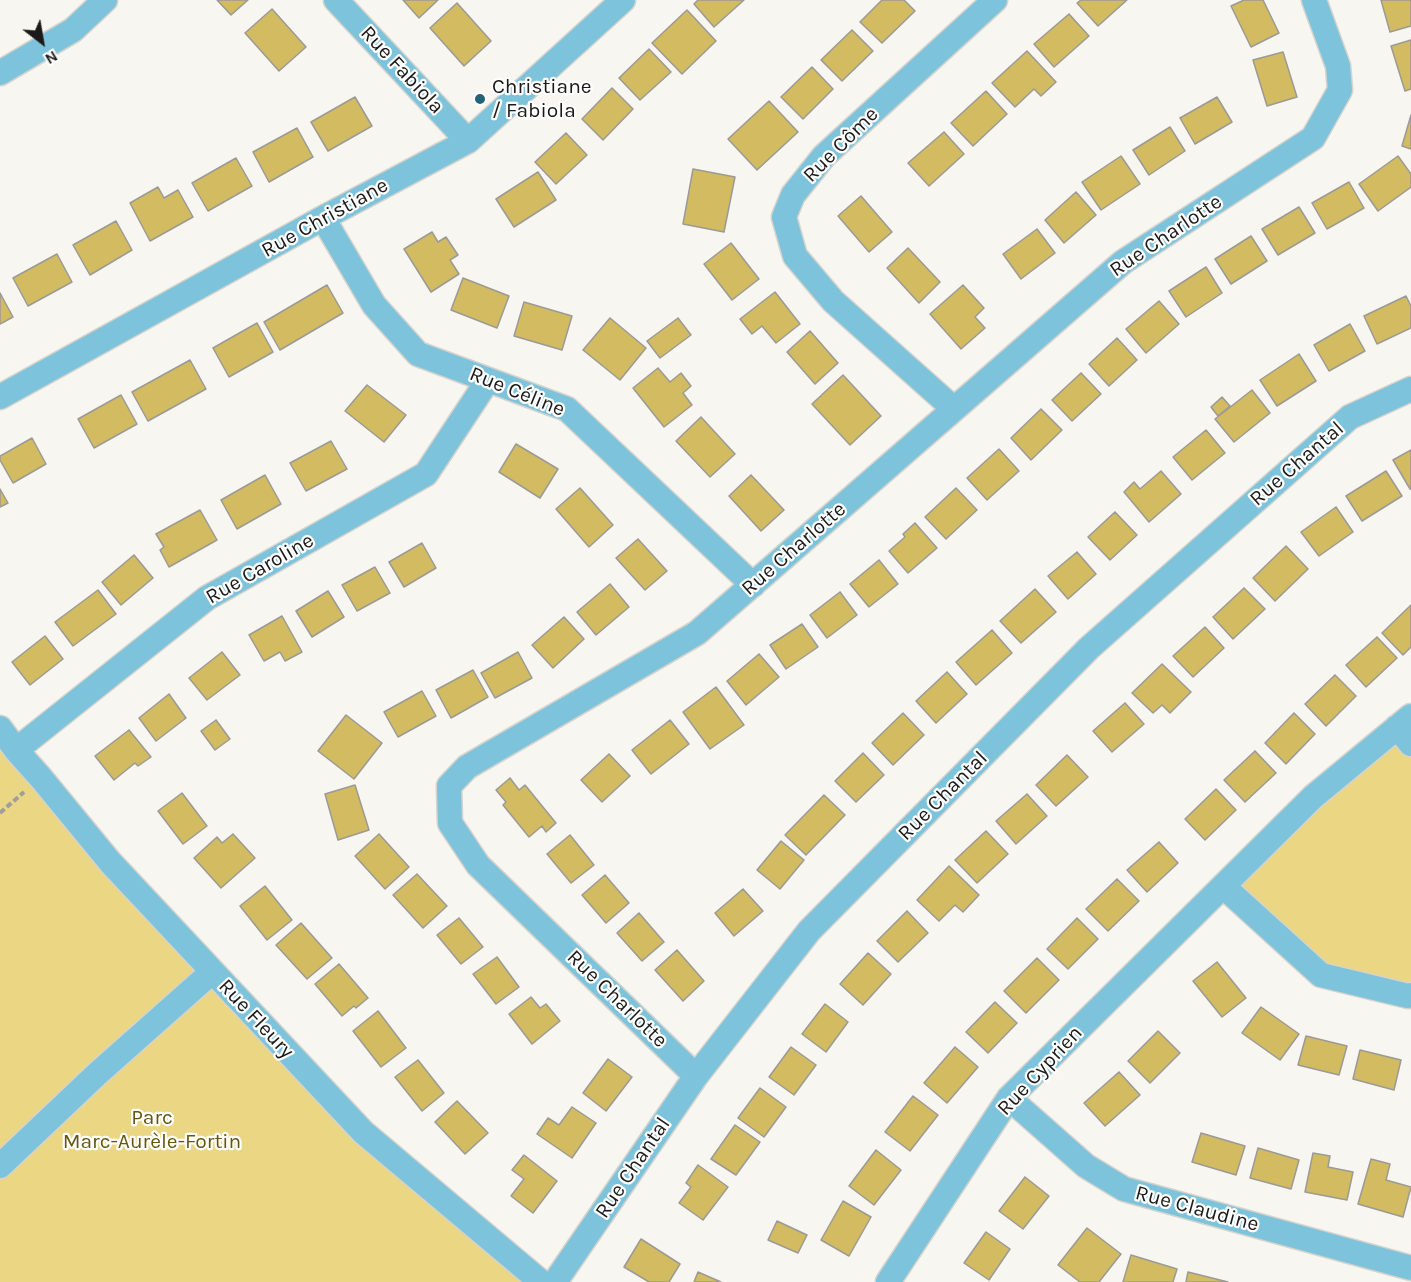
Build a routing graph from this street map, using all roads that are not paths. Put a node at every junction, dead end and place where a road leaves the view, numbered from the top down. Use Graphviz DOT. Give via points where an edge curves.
graph roads {
  1 [pos="105,0"];
  2 [pos="336,0"];
  3 [pos="623,0"];
  4 [pos="995,0"];
  5 [pos="1314,0"];
  6 [pos="0,73"];
  7 [pos="468,141"];
  8 [pos="323,218"];
  9 [pos="488,380"];
  10 [pos="1411,389"];
  11 [pos="0,397"];
  12 [pos="954,410"];
  13 [pos="753,585"];
  14 [pos="0,728"];
  15 [pos="1406,729"];
  16 [pos="16,750"];
  17 [pos="1223,886"];
  18 [pos="212,972"];
  19 [pos="1411,995"];
  20 [pos="696,1076"];
  21 [pos="1009,1098"];
  22 [pos="0,1166"];
  23 [pos="1411,1268"];
  24 [pos="540,1282"];
  25 [pos="555,1282"];
  26 [pos="888,1282"];
  1 -- 6 [label="street" via="72,30"];
  2 -- 7 [label="street, Rue Fabiola"];
  3 -- 7 [label="street, Rue Christiane"];
  4 -- 12 [label="street, Rue Côme" via="824,156 792,195 784,217 795,256 833,301"];
  5 -- 12 [label="street, Rue Charlotte" via="1338,66 1340,90 1313,138 1123,262"];
  7 -- 8 [label="street, Rue Christiane"];
  8 -- 9 [label="street, Rue Céline" via="374,305 418,354"];
  8 -- 11 [label="street, Rue Christiane"];
  9 -- 13 [label="street, Rue Céline" via="567,409"];
  9 -- 16 [label="street, Rue Caroline" via="426,474 207,598"];
  10 -- 20 [label="street, Rue Chantal" via="1350,417 1089,648 809,931"];
  12 -- 13 [label="street, Rue Charlotte"];
  13 -- 20 [label="street, Rue Charlotte" via="698,633 467,767 449,786 450,823 478,865"];
  14 -- 16 [label="street, Rue Fleury"];
  15 -- 17 [label="street, Rue Cyprien" via="1313,797"];
  16 -- 18 [label="street, Rue Fleury" via="110,862"];
  17 -- 19 [label="street" via="1321,975"];
  17 -- 21 [label="street, Rue Cyprien"];
  18 -- 22 [label="street"];
  18 -- 24 [label="street, Rue Fleury" via="363,1132"];
  20 -- 25 [label="street, Rue Chantal"];
  21 -- 23 [label="street, Rue Claudine" via="1086,1166 1124,1189"];
  21 -- 26 [label="street, Rue Cyprien"];
}
